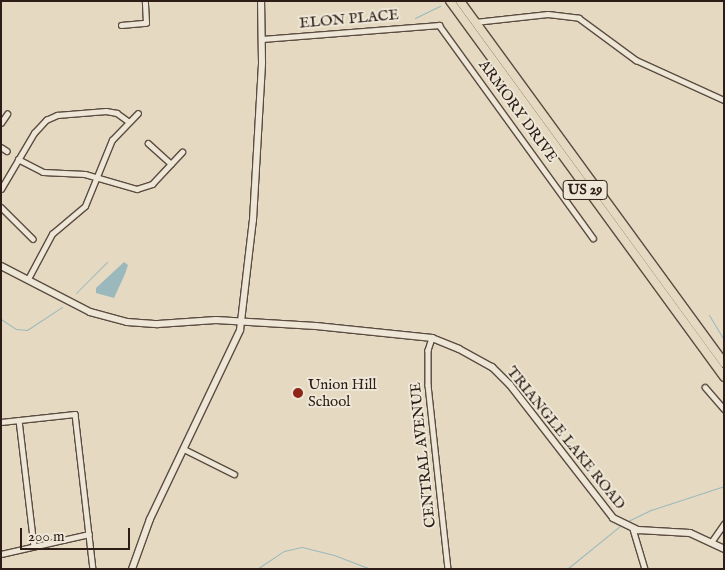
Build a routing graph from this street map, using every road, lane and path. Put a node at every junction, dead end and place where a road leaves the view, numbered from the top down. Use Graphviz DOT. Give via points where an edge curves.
graph roads {
  1 [pos="144,1"];
  2 [pos="261,1"];
  3 [pos="450,1"];
  4 [pos="460,1"];
  5 [pos="475,22"];
  6 [pos="121,25"];
  7 [pos="439,25"];
  8 [pos="262,39"];
  9 [pos="724,100"];
  10 [pos="138,113"];
  11 [pos="7,114"];
  12 [pos="128,121"];
  13 [pos="1,123"];
  14 [pos="148,142"];
  15 [pos="1,147"];
  16 [pos="6,151"];
  17 [pos="182,152"];
  18 [pos="18,159"];
  19 [pos="171,164"];
  20 [pos="97,179"];
  21 [pos="1,189"];
  22 [pos="1,207"];
  23 [pos="593,238"];
  24 [pos="33,239"];
  25 [pos="1,266"];
  26 [pos="28,279"];
  27 [pos="242,320"];
  28 [pos="432,338"];
  29 [pos="724,363"];
  30 [pos="724,377"];
  31 [pos="705,387"];
  32 [pos="724,410"];
  33 [pos="19,420"];
  34 [pos="1,422"];
  35 [pos="184,449"];
  36 [pos="234,474"];
  37 [pos="724,524"];
  38 [pos="634,529"];
  39 [pos="88,534"];
  40 [pos="712,541"];
  41 [pos="34,546"];
  42 [pos="724,549"];
  43 [pos="1,554"];
  44 [pos="93,569"];
  45 [pos="132,569"];
  46 [pos="448,569"];
  47 [pos="645,569"];
  1 -- 6 [label="street" via="146,23"];
  2 -- 8 [label="street"];
  3 -- 30 [label="highway, US 29"];
  4 -- 5 [label="highway, US 29"];
  5 -- 9 [label="street" via="548,14 578,18 636,60"];
  5 -- 29 [label="highway, US 29"];
  7 -- 8 [label="street, ELON PLACE"];
  7 -- 23 [label="street, ARMORY DRIVE"];
  8 -- 27 [label="street" via="253,220"];
  10 -- 12 [label="street"];
  11 -- 13 [label="street"];
  12 -- 18 [label="street" via="117,113 106,111 52,117 38,127"];
  12 -- 20 [label="street" via="108,147"];
  14 -- 19 [label="street"];
  15 -- 16 [label="street"];
  17 -- 19 [label="street"];
  18 -- 20 [label="street" via="43,172 77,173"];
  18 -- 21 [label="street"];
  19 -- 20 [label="street" via="152,184 142,188 127,188"];
  20 -- 26 [label="street" via="85,206 52,234"];
  22 -- 24 [label="street"];
  25 -- 26 [label="street, TRIANGLE LAKE ROAD"];
  26 -- 27 [label="street, TRIANGLE LAKE ROAD" via="90,312 121,321 153,324"];
  27 -- 28 [label="street, TRIANGLE LAKE ROAD"];
  27 -- 35 [label="street"];
  28 -- 38 [label="street, TRIANGLE LAKE ROAD" via="459,348 492,367 529,408 613,518"];
  28 -- 46 [label="street, CENTRAL AVENUE" via="428,364 429,403"];
  31 -- 32 [label="street"];
  33 -- 34 [label="street"];
  33 -- 39 [label="street" via="75,414"];
  33 -- 41 [label="street"];
  35 -- 36 [label="street"];
  35 -- 45 [label="street" via="142,538"];
  37 -- 40 [label="street"];
  38 -- 40 [label="street, TRIANGLE LAKE ROAD" via="679,531"];
  38 -- 47 [label="street"];
  39 -- 41 [label="street"];
  39 -- 44 [label="street"];
  40 -- 42 [label="street, TRIANGLE LAKE ROAD"];
  41 -- 43 [label="street"];
}
